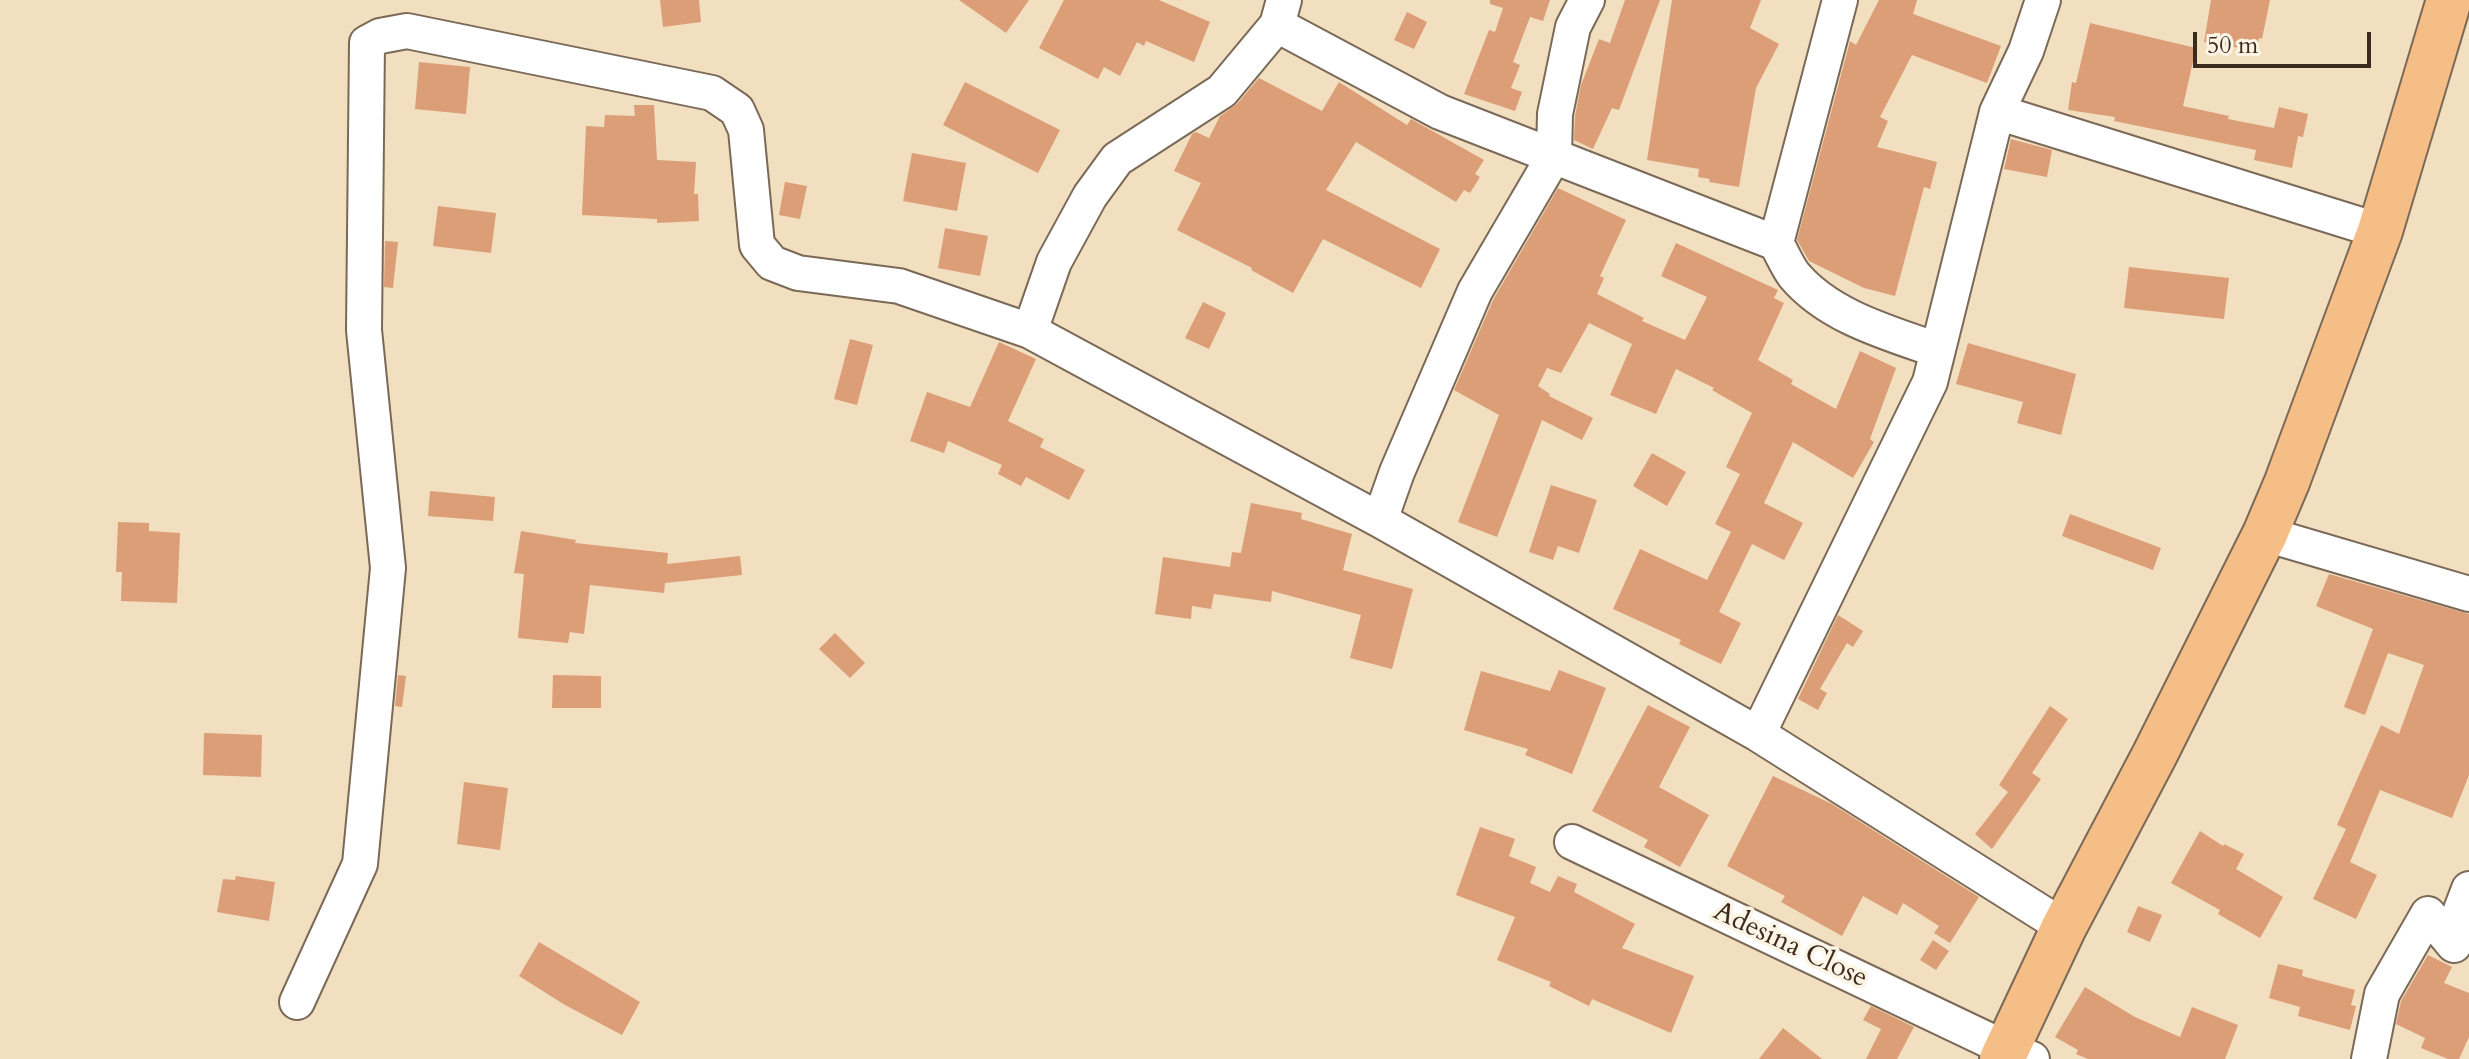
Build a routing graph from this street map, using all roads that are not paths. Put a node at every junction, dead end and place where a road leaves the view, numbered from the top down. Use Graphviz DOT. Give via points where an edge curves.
graph roads {
  1 [pos="1587,0"];
  2 [pos="1840,0"];
  3 [pos="2043,0"];
  4 [pos="2449,0"];
  5 [pos="1280,12"];
  6 [pos="1997,112"];
  7 [pos="1554,156"];
  8 [pos="2380,231"];
  9 [pos="1776,243"];
  10 [pos="1030,331"];
  11 [pos="1937,350"];
  12 [pos="1380,520"];
  13 [pos="2265,534"];
  14 [pos="2469,594"];
  15 [pos="1758,734"];
  16 [pos="1572,842"];
  17 [pos="2469,889"];
  18 [pos="2064,927"];
  19 [pos="2462,948"];
  20 [pos="297,1002"];
  21 [pos="2014,1056"];
  22 [pos="2369,1059"];
  1 -- 7 [label="street" via="1573,27 1555,114"];
  2 -- 9 [label="street"];
  3 -- 6 [label="street"];
  4 -- 8 [label="main road"];
  5 -- 7 [label="street" via="1440,112"];
  5 -- 10 [label="street" via="1222,91 1117,159 1054,262"];
  6 -- 8 [label="street"];
  6 -- 11 [label="street"];
  7 -- 9 [label="street"];
  7 -- 12 [label="street" via="1475,291"];
  8 -- 13 [label="main road"];
  9 -- 11 [label="street" via="1794,275 1818,298 1871,327"];
  10 -- 12 [label="street"];
  10 -- 20 [label="street" via="899,286 798,273 772,263 757,245 746,130 737,110 712,93 407,31 367,43 364,330 388,568 360,864"];
  11 -- 15 [label="street" via="1930,382"];
  12 -- 15 [label="street"];
  13 -- 14 [label="street"];
  13 -- 18 [label="main road"];
  15 -- 18 [label="street"];
  16 -- 21 [label="street, Adesina Close"];
  17 -- 19 [label="street" via="2461,910"];
  18 -- 21 [label="main road"];
  19 -- 22 [label="street" via="2428,914 2382,994"];
}
